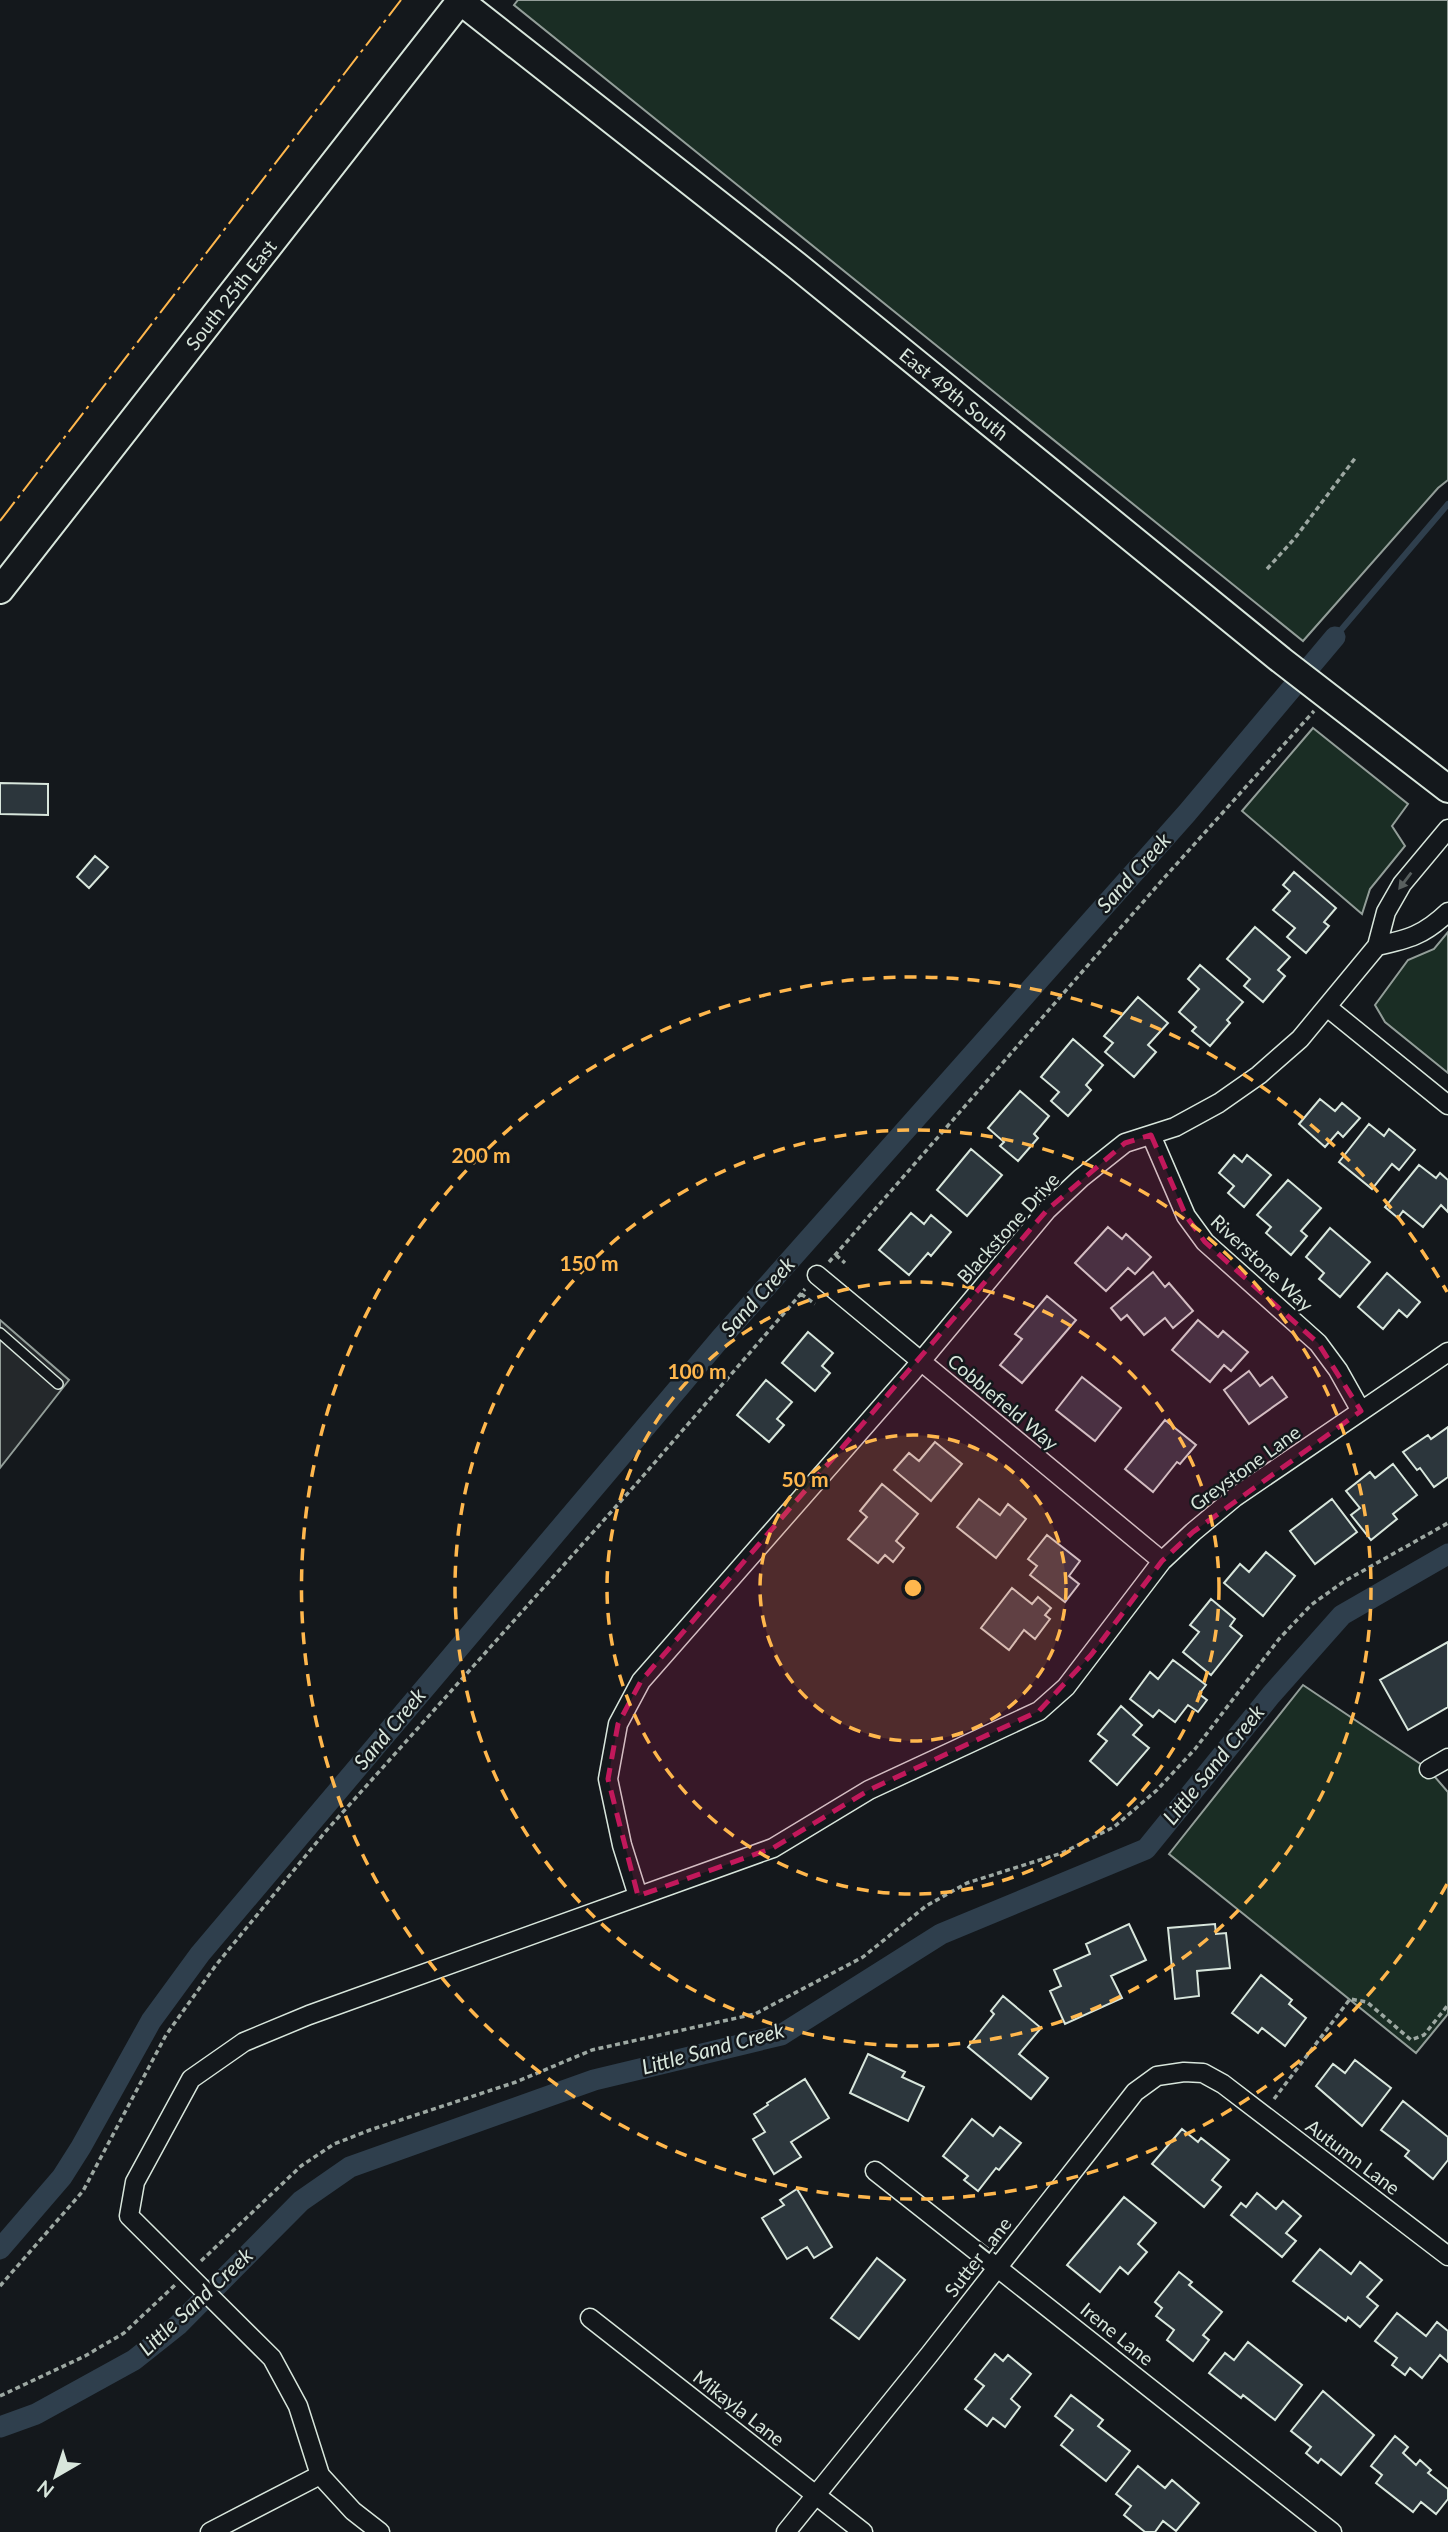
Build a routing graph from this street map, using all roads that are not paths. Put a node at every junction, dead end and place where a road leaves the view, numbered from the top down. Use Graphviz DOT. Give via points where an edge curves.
graph roads {
  1 [pos="460,0"];
  2 [pos="0,590"];
  3 [pos="1448,789"];
  4 [pos="1448,829"];
  5 [pos="1448,912"];
  6 [pos="1377,946"];
  7 [pos="1327,1007"];
  8 [pos="1448,1105"];
  9 [pos="1151,1135"];
  10 [pos="817,1275"];
  11 [pos="0,1333"];
  12 [pos="1448,1352"];
  13 [pos="921,1362"];
  14 [pos="58,1384"];
  15 [pos="1361,1411"];
  16 [pos="1162,1561"];
  17 [pos="1448,1758"];
  18 [pos="1429,1769"];
  19 [pos="638,1896"];
  20 [pos="1232,2091"];
  21 [pos="875,2171"];
  22 [pos="1447,2253"];
  23 [pos="998,2266"];
  24 [pos="590,2318"];
  25 [pos="320,2475"];
  26 [pos="816,2495"];
  27 [pos="210,2532"];
  28 [pos="380,2532"];
  29 [pos="786,2532"];
  30 [pos="863,2532"];
  31 [pos="1332,2532"];
  1 -- 2 [label="street, South 25th East"];
  1 -- 3 [label="street, East 49th South" via="796,265 1327,697"];
  4 -- 6 [label="street, Blackstone Drive, one-way" via="1402,884 1386,912"];
  5 -- 6 [label="street" via="1414,938"];
  6 -- 7 [label="street, Blackstone Drive"];
  7 -- 8 [label="street"];
  7 -- 9 [label="street, Blackstone Drive" via="1300,1039 1259,1075 1219,1103"];
  9 -- 13 [label="street, Blackstone Drive" via="1125,1143 1047,1210"];
  9 -- 15 [label="street, Riverstone Way" via="1186,1216 1205,1242 1318,1343"];
  10 -- 13 [label="street, Cobblefield Way"];
  11 -- 14 [label="lane"];
  12 -- 15 [label="street, Greystone Lane"];
  13 -- 16 [label="street, Cobblefield Way"];
  13 -- 19 [label="street, Blackstone Drive" via="641,1682 618,1724 608,1779"];
  15 -- 16 [label="street, Greystone Lane" via="1235,1497"];
  16 -- 19 [label="street, Greystone Lane" via="1066,1687 1039,1711 869,1790 773,1848"];
  17 -- 18 [label="street"];
  19 -- 25 [label="street, Greystone Lane" via="244,2042 191,2079 135,2182 129,2216 272,2358 298,2406"];
  20 -- 22 [label="street, Autumn Lane"];
  20 -- 23 [label="street, Sutter Lane" via="1203,2073 1184,2072 1157,2076 1135,2092"];
  21 -- 23 [label="street, Irene Lane"];
  23 -- 26 [label="street, Sutter Lane"];
  23 -- 31 [label="street, Irene Lane"];
  24 -- 26 [label="street, Mikayla Lane"];
  25 -- 27 [label="street"];
  25 -- 28 [label="street"];
  26 -- 29 [label="street, Sutter Lane"];
  26 -- 30 [label="street, Mikayla Lane"];
}
